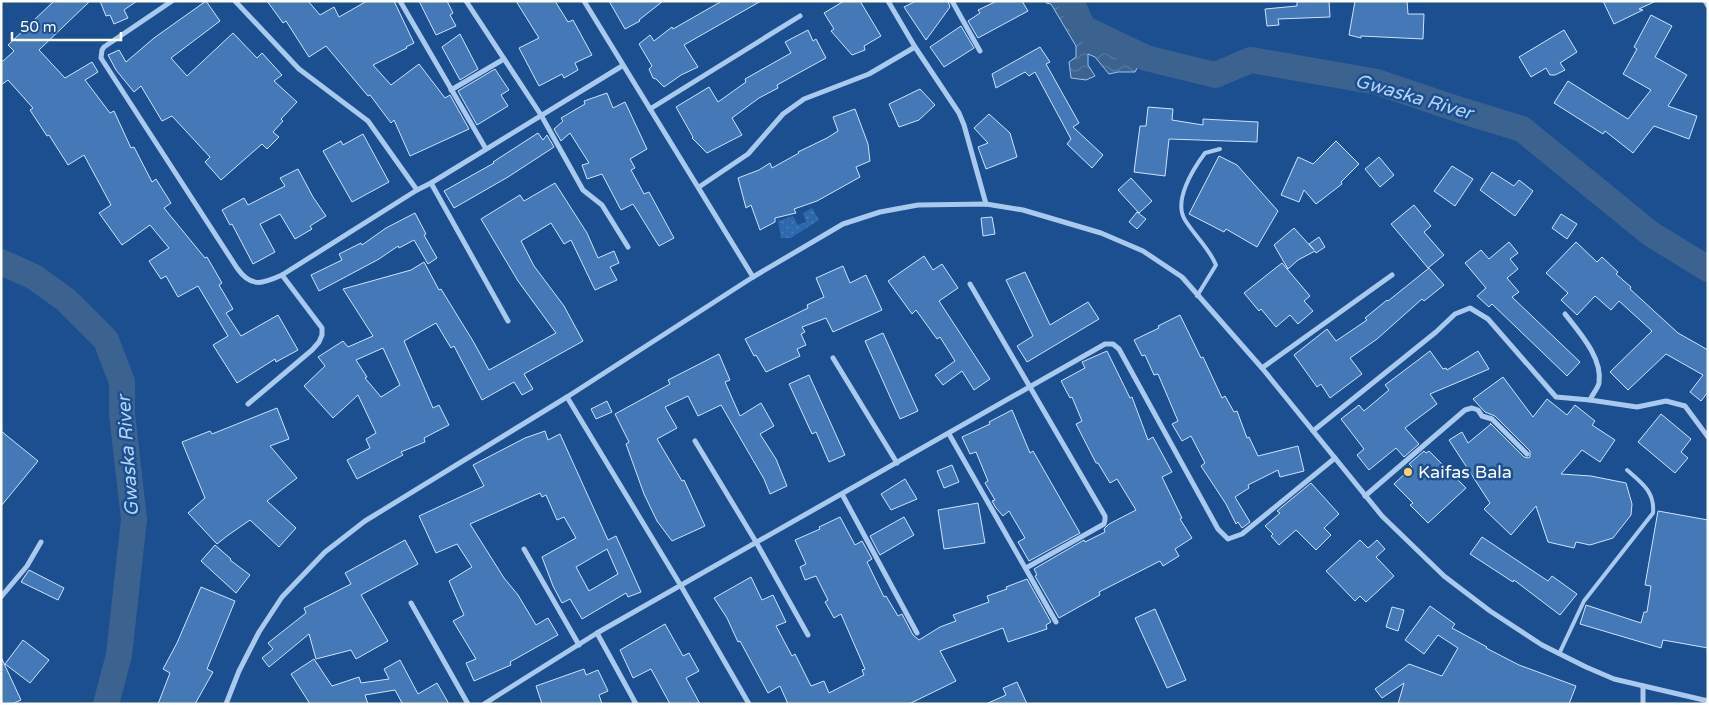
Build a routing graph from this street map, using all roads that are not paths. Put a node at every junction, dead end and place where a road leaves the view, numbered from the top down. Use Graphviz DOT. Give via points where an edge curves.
graph roads {
  1 [pos="172,1"];
  2 [pos="235,1"];
  3 [pos="400,1"];
  4 [pos="466,1"];
  5 [pos="584,1"];
  6 [pos="888,1"];
  7 [pos="952,1"];
  8 [pos="1705,1"];
  9 [pos="1708,6"];
  10 [pos="800,16"];
  11 [pos="915,47"];
  12 [pos="980,51"];
  13 [pos="504,59"];
  14 [pos="622,66"];
  15 [pos="451,90"];
  16 [pos="650,109"];
  17 [pos="541,115"];
  18 [pos="486,149"];
  19 [pos="1220,149"];
  20 [pos="431,182"];
  21 [pos="699,187"];
  22 [pos="417,190"];
  23 [pos="986,204"];
  24 [pos="628,247"];
  25 [pos="282,275"];
  26 [pos="1392,275"];
  27 [pos="752,277"];
  28 [pos="970,284"];
  29 [pos="1197,296"];
  30 [pos="1564,314"];
  31 [pos="508,321"];
  32 [pos="833,358"];
  33 [pos="1262,368"];
  34 [pos="1030,387"];
  35 [pos="567,397"];
  36 [pos="1590,400"];
  37 [pos="248,404"];
  38 [pos="1313,431"];
  39 [pos="949,434"];
  40 [pos="1708,437"];
  41 [pos="695,441"];
  42 [pos="1527,454"];
  43 [pos="1335,458"];
  44 [pos="897,463"];
  45 [pos="1628,470"];
  46 [pos="842,494"];
  47 [pos="1365,496"];
  48 [pos="41,542"];
  49 [pos="756,542"];
  50 [pos="524,548"];
  51 [pos="1026,568"];
  52 [pos="681,586"];
  53 [pos="1,598"];
  54 [pos="411,603"];
  55 [pos="1056,622"];
  56 [pos="597,633"];
  57 [pos="917,633"];
  58 [pos="808,635"];
  59 [pos="579,645"];
  60 [pos="1559,654"];
  61 [pos="1643,686"];
  62 [pos="1708,701"];
  63 [pos="226,704"];
  64 [pos="468,704"];
  65 [pos="484,704"];
  66 [pos="636,704"];
  67 [pos="749,704"];
  68 [pos="1643,704"];
  1 -- 25 [label="street" via="104,47 102,62 244,278 259,282"];
  2 -- 22 [label="street" via="300,69 368,121"];
  3 -- 15 [label="street"];
  4 -- 13 [label="street"];
  5 -- 14 [label="street"];
  6 -- 11 [label="street"];
  7 -- 12 [label="street"];
  8 -- 9 [label="street"];
  10 -- 16 [label="street"];
  11 -- 21 [label="street" via="869,74 804,99 783,114 748,154"];
  11 -- 23 [label="street" via="959,113"];
  13 -- 15 [label="street"];
  13 -- 17 [label="street"];
  14 -- 16 [label="street"];
  14 -- 17 [label="street"];
  15 -- 18 [label="street"];
  16 -- 21 [label="street"];
  17 -- 18 [label="street"];
  17 -- 24 [label="street" via="583,190 602,205"];
  18 -- 20 [label="street"];
  19 -- 29 [label="lane" via="1205,153 1182,196 1184,218 1216,265"];
  20 -- 22 [label="street"];
  20 -- 31 [label="street"];
  21 -- 27 [label="street"];
  22 -- 25 [label="street"];
  23 -- 27 [label="street" via="918,205 880,212 843,224"];
  23 -- 29 [label="street" via="1058,219 1109,236 1143,251 1182,277"];
  25 -- 37 [label="street" via="322,328 322,335 312,350"];
  26 -- 33 [label="street"];
  27 -- 35 [label="street"];
  28 -- 34 [label="street"];
  29 -- 33 [label="street"];
  30 -- 36 [label="street" via="1590,347 1597,366 1599,383"];
  32 -- 44 [label="street"];
  33 -- 38 [label="street"];
  34 -- 39 [label="street"];
  34 -- 43 [label="street" via="1105,344 1113,344 1119,349 1218,529 1228,539 1242,534"];
  34 -- 51 [label="street" via="1106,520"];
  35 -- 52 [label="street"];
  35 -- 63 [label="street" via="365,521 325,552 282,597 259,632"];
  36 -- 38 [label="street" via="1556,397 1488,319 1470,308 1455,314"];
  36 -- 40 [label="street" via="1637,407 1666,401 1685,406"];
  38 -- 43 [label="street"];
  39 -- 44 [label="street"];
  39 -- 51 [label="street"];
  41 -- 49 [label="street"];
  42 -- 47 [label="street" via="1492,419 1472,408 1465,410"];
  43 -- 47 [label="street"];
  44 -- 46 [label="street"];
  45 -- 60 [label="lane" via="1646,487 1654,503 1653,514 1584,601"];
  46 -- 49 [label="street"];
  46 -- 57 [label="street"];
  47 -- 60 [label="street" via="1444,576 1490,611"];
  48 -- 53 [label="street" via="27,566"];
  49 -- 52 [label="street"];
  49 -- 58 [label="street"];
  50 -- 59 [label="street"];
  51 -- 55 [label="street"];
  52 -- 56 [label="street"];
  52 -- 67 [label="street"];
  54 -- 64 [label="street"];
  56 -- 59 [label="street"];
  56 -- 66 [label="street"];
  59 -- 65 [label="street"];
  60 -- 61 [label="street" via="1614,679"];
  61 -- 62 [label="street"];
  61 -- 68 [label="street"];
}
